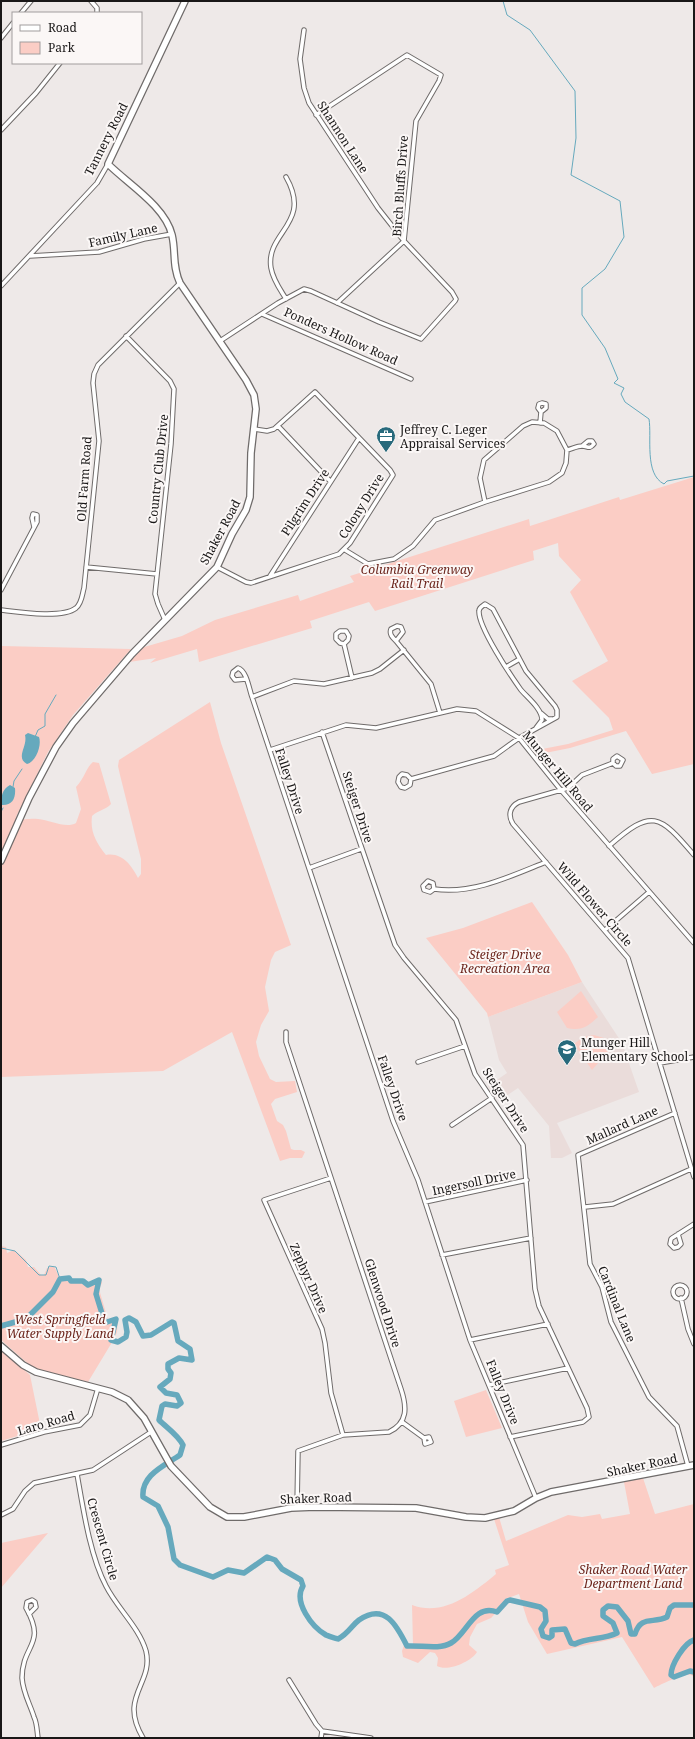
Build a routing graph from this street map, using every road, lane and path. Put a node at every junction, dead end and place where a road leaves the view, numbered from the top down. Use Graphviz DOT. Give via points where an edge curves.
graph roads {
  1 [pos="31,1"];
  2 [pos="91,1"];
  3 [pos="185,1"];
  4 [pos="22,12"];
  5 [pos="97,12"];
  6 [pos="12,24"];
  7 [pos="304,30"];
  8 [pos="1,38"];
  9 [pos="59,64"];
  10 [pos="316,115"];
  11 [pos="1,130"];
  12 [pos="108,164"];
  13 [pos="286,177"];
  14 [pos="172,234"];
  15 [pos="404,241"];
  16 [pos="30,256"];
  17 [pos="180,283"];
  18 [pos="1,286"];
  19 [pos="286,299"];
  20 [pos="337,303"];
  21 [pos="262,314"];
  22 [pos="126,336"];
  23 [pos="220,341"];
  24 [pos="411,379"];
  25 [pos="541,412"];
  26 [pos="540,422"];
  27 [pos="278,426"];
  28 [pos="254,430"];
  29 [pos="359,438"];
  30 [pos="582,446"];
  31 [pos="567,450"];
  32 [pos="330,481"];
  33 [pos="485,502"];
  34 [pos="34,527"];
  35 [pos="345,550"];
  36 [pos="86,567"];
  37 [pos="217,567"];
  38 [pos="158,574"];
  39 [pos="270,577"];
  40 [pos="1,590"];
  41 [pos="1,610"];
  42 [pos="165,620"];
  43 [pos="396,641"];
  44 [pos="344,644"];
  45 [pos="404,650"];
  46 [pos="518,660"];
  47 [pos="506,667"];
  48 [pos="352,678"];
  49 [pos="246,679"];
  50 [pos="252,697"];
  51 [pos="540,712"];
  52 [pos="440,713"];
  53 [pos="554,719"];
  54 [pos="536,728"];
  55 [pos="322,732"];
  56 [pos="519,738"];
  57 [pos="270,750"];
  58 [pos="613,763"];
  59 [pos="411,779"];
  60 [pos="560,789"];
  61 [pos="609,846"];
  62 [pos="361,849"];
  63 [pos="694,854"];
  64 [pos="1,861"];
  65 [pos="546,862"];
  66 [pos="309,868"];
  67 [pos="434,889"];
  68 [pos="649,892"];
  69 [pos="605,930"];
  70 [pos="694,943"];
  71 [pos="286,1032"];
  72 [pos="465,1046"];
  73 [pos="694,1057"];
  74 [pos="418,1062"];
  75 [pos="660,1063"];
  76 [pos="492,1098"];
  77 [pos="675,1113"];
  78 [pos="452,1125"];
  79 [pos="578,1155"];
  80 [pos="691,1169"];
  81 [pos="694,1177"];
  82 [pos="330,1178"];
  83 [pos="527,1180"];
  84 [pos="425,1202"];
  85 [pos="585,1207"];
  86 [pos="694,1224"];
  87 [pos="678,1234"];
  88 [pos="531,1238"];
  89 [pos="442,1255"];
  90 [pos="681,1298"];
  91 [pos="548,1324"];
  92 [pos="470,1340"];
  93 [pos="694,1344"];
  94 [pos="1,1346"];
  95 [pos="568,1368"];
  96 [pos="489,1385"];
  97 [pos="98,1388"];
  98 [pos="402,1422"];
  99 [pos="151,1432"];
  100 [pos="343,1435"];
  101 [pos="510,1437"];
  102 [pos="424,1438"];
  103 [pos="1,1445"];
  104 [pos="691,1466"];
  105 [pos="77,1474"];
  106 [pos="536,1498"];
  107 [pos="297,1508"];
  108 [pos="1,1515"];
  109 [pos="29,1614"];
  110 [pos="289,1680"];
  111 [pos="322,1731"];
  112 [pos="38,1738"];
  113 [pos="143,1738"];
  114 [pos="321,1738"];
  115 [pos="371,1738"];
  1 -- 4 [label="street"];
  2 -- 5 [label="street"];
  3 -- 12 [label="street, Tannery Road"];
  6 -- 8 [label="street"];
  7 -- 10 [label="street, Shannon Lane" via="300,62 306,94"];
  9 -- 11 [label="street" via="35,95"];
  10 -- 15 [label="street, Shannon Lane" via="378,208"];
  10 -- 15 [label="street, Birch Bluffs Drive" via="407,55 441,75 416,121"];
  12 -- 14 [label="street, Shaker Road" via="163,214"];
  12 -- 16 [label="street, Tannery Road" via="97,183"];
  13 -- 19 [label="street" via="295,198 295,206 290,222 274,249 271,264 277,284"];
  14 -- 16 [label="street, Family Lane" via="99,252"];
  14 -- 17 [label="street, Shaker Road" via="174,269"];
  15 -- 20 [label="street"];
  15 -- 20 [label="street, Birch Bluffs Drive" via="456,299 421,339"];
  16 -- 18 [label="street, Tannery Road"];
  17 -- 22 [label="street, Old Farm Road"];
  17 -- 23 [label="street, Shaker Road"];
  19 -- 20 [label="street, Birch Bluffs Drive" via="304,289"];
  19 -- 21 [label="street, Birch Bluffs Drive"];
  21 -- 23 [label="street, Birch Bluffs Drive"];
  21 -- 24 [label="street, Ponders Hollow Road"];
  22 -- 36 [label="street, Old Farm Road" via="98,365 94,374 99,441"];
  22 -- 38 [label="street, Country Club Drive" via="170,381 174,389"];
  23 -- 28 [label="street, Shaker Road" via="254,395"];
  25 -- 26 [label="street"];
  26 -- 31 [label="street" via="550,425 557,431"];
  26 -- 33 [label="street" via="524,426 484,460 480,478"];
  27 -- 28 [label="street, Colony Drive" via="271,431"];
  27 -- 29 [label="street, Colony Drive" via="315,392"];
  27 -- 32 [label="street"];
  28 -- 37 [label="street, Shaker Road" via="249,503"];
  29 -- 32 [label="street, Pilgrim Drive"];
  29 -- 35 [label="street, Colony Drive" via="393,475"];
  30 -- 31 [label="street"];
  31 -- 33 [label="street" via="564,469 555,479"];
  32 -- 39 [label="street, Pilgrim Drive"];
  33 -- 35 [label="street" via="435,520 413,546 394,559 368,564"];
  34 -- 40 [label="street"];
  35 -- 39 [label="street, Colony Drive"];
  36 -- 38 [label="street"];
  36 -- 41 [label="street, Old Farm Road" via="81,602 70,612"];
  37 -- 39 [label="street, Colony Drive" via="248,583"];
  37 -- 42 [label="street, Shaker Road"];
  38 -- 42 [label="street, Country Club Drive" via="156,599"];
  42 -- 64 [label="street, Shaker Road" via="125,662 56,747 29,798"];
  43 -- 45 [label="street"];
  44 -- 48 [label="street"];
  45 -- 48 [label="street" via="380,669"];
  45 -- 52 [label="street" via="431,684"];
  46 -- 47 [label="street"];
  46 -- 47 [label="street" via="493,609 485,604 480,607 480,616"];
  46 -- 53 [label="street" via="555,706 558,714"];
  47 -- 51 [label="street"];
  48 -- 50 [label="street" via="324,684 294,681"];
  49 -- 50 [label="street, Falley Drive"];
  50 -- 57 [label="street, Falley Drive"];
  51 -- 53 [label="street" via="548,719"];
  51 -- 54 [label="street" via="542,720"];
  52 -- 55 [label="street, Munger Hill Road" via="382,727 346,725"];
  52 -- 56 [label="street, Munger Hill Road" via="462,708 476,710"];
  53 -- 54 [label="street"];
  54 -- 56 [label="street"];
  55 -- 57 [label="street, Munger Hill Road"];
  55 -- 62 [label="street, Steiger Drive"];
  56 -- 59 [label="street" via="488,759"];
  56 -- 60 [label="street, Munger Hill Road"];
  57 -- 66 [label="street, Falley Drive"];
  58 -- 60 [label="street, Wild Flower Circle" via="585,774 570,787"];
  60 -- 61 [label="street, Munger Hill Road"];
  60 -- 65 [label="street, Wild Flower Circle" via="519,802 510,813 514,824"];
  61 -- 63 [label="street" via="634,825 654,821 672,829"];
  61 -- 68 [label="street, Munger Hill Road"];
  62 -- 66 [label="street"];
  62 -- 72 [label="street, Steiger Drive" via="395,945 456,1020"];
  65 -- 67 [label="street" via="475,887 458,890"];
  65 -- 69 [label="street, Wild Flower Circle"];
  66 -- 84 [label="street, Falley Drive" via="393,1121"];
  68 -- 69 [label="street"];
  68 -- 70 [label="street, Munger Hill Road"];
  69 -- 75 [label="street, Wild Flower Circle" via="628,958"];
  71 -- 82 [label="street, Glenwood Drive" via="286,1042"];
  72 -- 74 [label="street"];
  72 -- 76 [label="street, Steiger Drive" via="475,1074"];
  73 -- 75 [label="street"];
  75 -- 77 [label="street, Wild Flower Circle"];
  76 -- 78 [label="street"];
  76 -- 83 [label="street, Steiger Drive" via="524,1145"];
  77 -- 79 [label="street, Mallard Lane"];
  77 -- 80 [label="street, Wild Flower Circle"];
  79 -- 85 [label="street, Cardinal Lane"];
  80 -- 81 [label="street, Wild Flower Circle"];
  80 -- 85 [label="street" via="613,1204"];
  82 -- 98 [label="street, Glenwood Drive" via="401,1389 405,1406"];
  82 -- 100 [label="street, Zephyr Drive" via="264,1200 322,1329 331,1393"];
  83 -- 84 [label="street, Ingersoll Drive"];
  83 -- 88 [label="street, Steiger Drive"];
  84 -- 89 [label="street, Falley Drive"];
  85 -- 104 [label="street, Cardinal Lane" via="590,1264 602,1287 608,1315 649,1397 677,1426"];
  86 -- 87 [label="street"];
  88 -- 89 [label="street"];
  88 -- 91 [label="street, Steiger Drive" via="535,1289"];
  89 -- 92 [label="street, Falley Drive"];
  90 -- 93 [label="street"];
  91 -- 92 [label="street"];
  91 -- 95 [label="street, Steiger Drive"];
  92 -- 96 [label="street, Falley Drive"];
  94 -- 97 [label="street, Shaker Road" via="23,1365 36,1372"];
  95 -- 96 [label="street"];
  95 -- 101 [label="street, Steiger Drive" via="587,1408 589,1417 585,1422"];
  96 -- 101 [label="street, Falley Drive"];
  97 -- 99 [label="street, Shaker Road" via="128,1400 141,1414"];
  97 -- 103 [label="street, Laro Road" via="90,1415 80,1425"];
  98 -- 100 [label="street" via="396,1429 384,1433"];
  98 -- 102 [label="street"];
  99 -- 105 [label="street" via="98,1468"];
  99 -- 107 [label="street, Shaker Road" via="169,1464 210,1507 225,1516 240,1517"];
  100 -- 107 [label="street" via="298,1451"];
  101 -- 106 [label="street, Falley Drive"];
  104 -- 106 [label="street, Shaker Road" via="555,1492"];
  105 -- 108 [label="street" via="34,1483 26,1489 13,1509"];
  105 -- 113 [label="street, Crescent Circle" via="85,1519 103,1579 146,1651 146,1669 134,1708 136,1722"];
  106 -- 107 [label="street, Shaker Road" via="514,1511 485,1518 416,1508"];
  109 -- 112 [label="street" via="35,1625 35,1634 24,1665 23,1685 35,1720"];
  110 -- 111 [label="street"];
  111 -- 114 [label="street"];
  111 -- 115 [label="street"];
}
